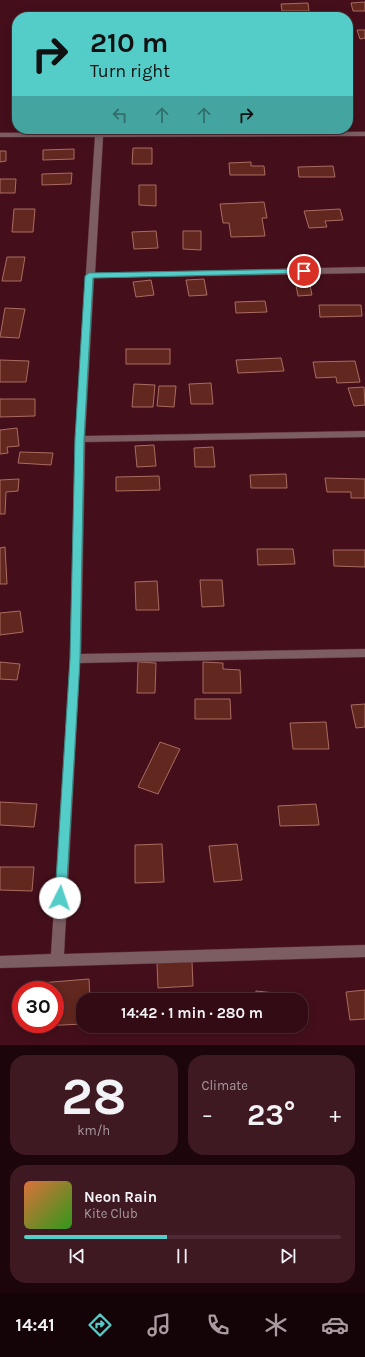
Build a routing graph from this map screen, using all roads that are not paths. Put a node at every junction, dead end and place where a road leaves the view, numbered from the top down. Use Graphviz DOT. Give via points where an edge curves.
graph roads {
  1 [pos="365,134"];
  2 [pos="0,135"];
  3 [pos="99,136"];
  4 [pos="365,270"];
  5 [pos="89,276"];
  6 [pos="365,434"];
  7 [pos="80,439"];
  8 [pos="365,653"];
  9 [pos="75,659"];
  10 [pos="365,951"];
  11 [pos="57,961"];
  12 [pos="0,962"];
  1 -- 3 [label="street"];
  2 -- 3 [label="street"];
  3 -- 5 [label="street"];
  4 -- 5 [label="street"];
  5 -- 7 [label="street"];
  6 -- 7 [label="street"];
  7 -- 9 [label="street"];
  8 -- 9 [label="street"];
  9 -- 11 [label="street"];
  10 -- 11 [label="street"];
  11 -- 12 [label="street"];
}
